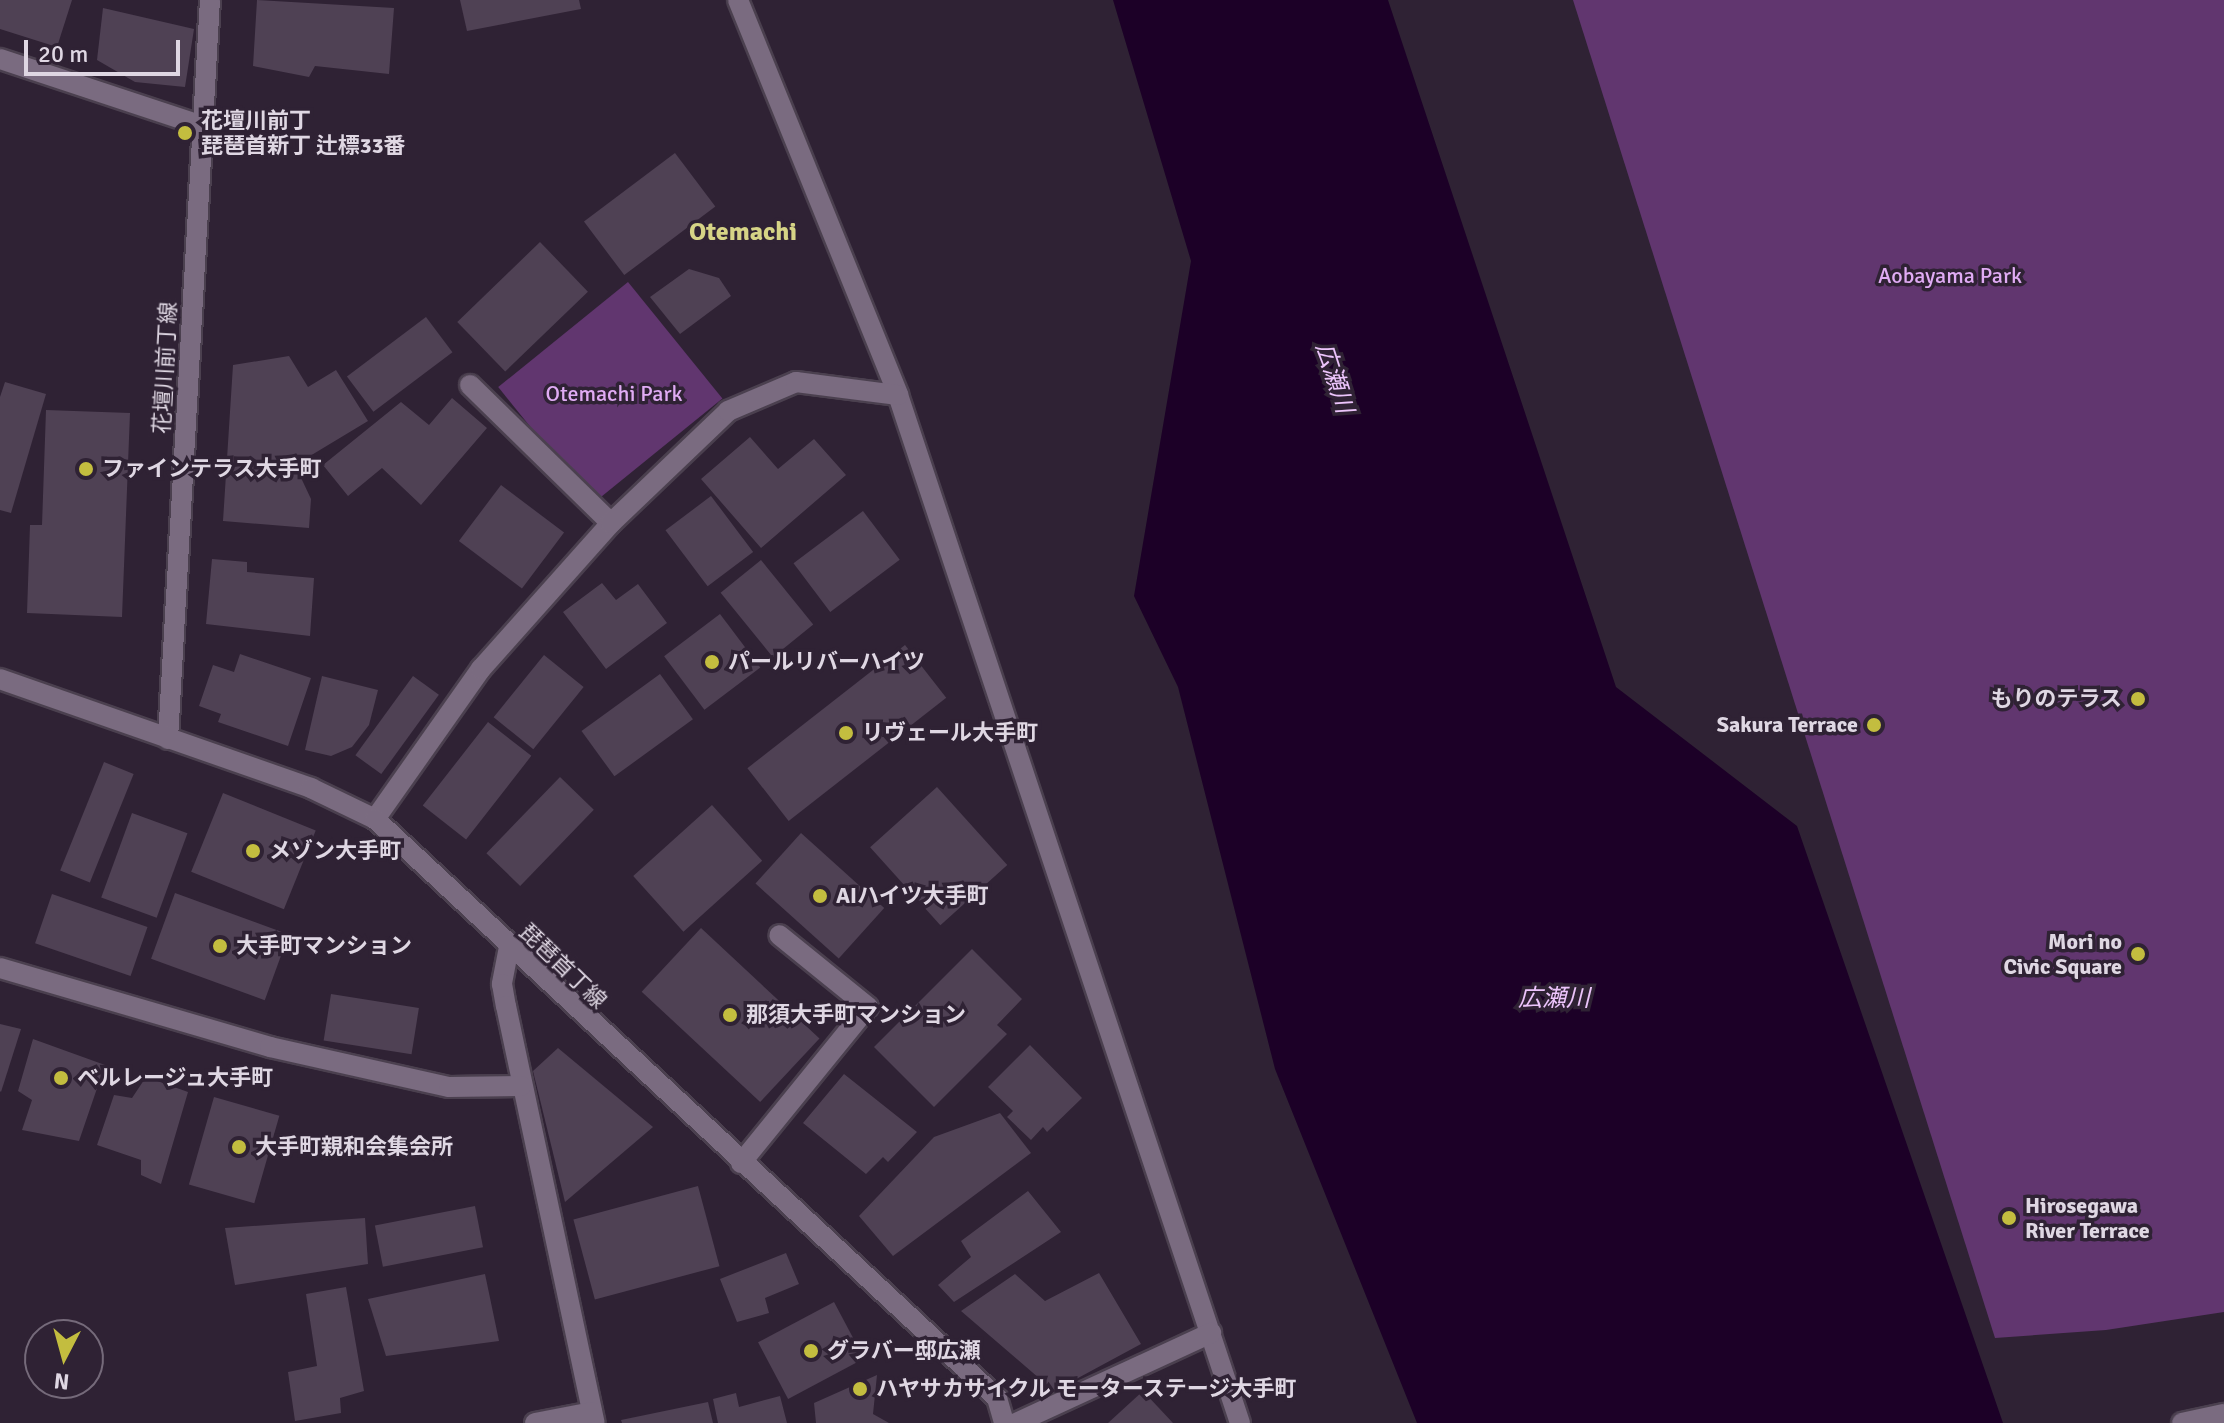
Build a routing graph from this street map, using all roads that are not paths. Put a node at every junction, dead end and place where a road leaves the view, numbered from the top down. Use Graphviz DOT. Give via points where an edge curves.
graph roads {
  1 [pos="210,0"];
  2 [pos="738,0"];
  3 [pos="0,59"];
  4 [pos="202,126"];
  5 [pos="470,385"];
  6 [pos="898,395"];
  7 [pos="611,523"];
  8 [pos="0,679"];
  9 [pos="168,739"];
  10 [pos="375,819"];
  11 [pos="779,935"];
  12 [pos="509,947"];
  13 [pos="0,968"];
  14 [pos="521,1086"];
  15 [pos="741,1163"];
  16 [pos="1211,1333"];
  17 [pos="2224,1414"];
  18 [pos="594,1418"];
  19 [pos="535,1423"];
  20 [pos="1004,1423"];
  21 [pos="1016,1423"];
  22 [pos="1240,1423"];
  23 [pos="2182,1423"];
  1 -- 4 [label="street, 花壇川前丁線"];
  2 -- 6 [label="street"];
  3 -- 4 [label="street"];
  4 -- 9 [label="street, 花壇川前丁線"];
  5 -- 7 [label="street"];
  6 -- 7 [label="street" via="796,382 728,411"];
  6 -- 16 [label="street"];
  7 -- 10 [label="street" via="481,669"];
  8 -- 9 [label="street, 琵琶首丁線"];
  9 -- 10 [label="street, 琵琶首丁線" via="311,788"];
  10 -- 12 [label="street, 琵琶首丁線"];
  11 -- 15 [label="street" via="868,1007"];
  12 -- 14 [label="street" via="502,984"];
  12 -- 15 [label="street, 琵琶首丁線"];
  13 -- 14 [label="street" via="270,1047 449,1087"];
  14 -- 18 [label="street"];
  15 -- 20 [label="street, 琵琶首丁線" via="997,1398"];
  16 -- 21 [label="street"];
  16 -- 22 [label="street"];
  17 -- 23 [label="street"];
  18 -- 19 [label="street"];
}
